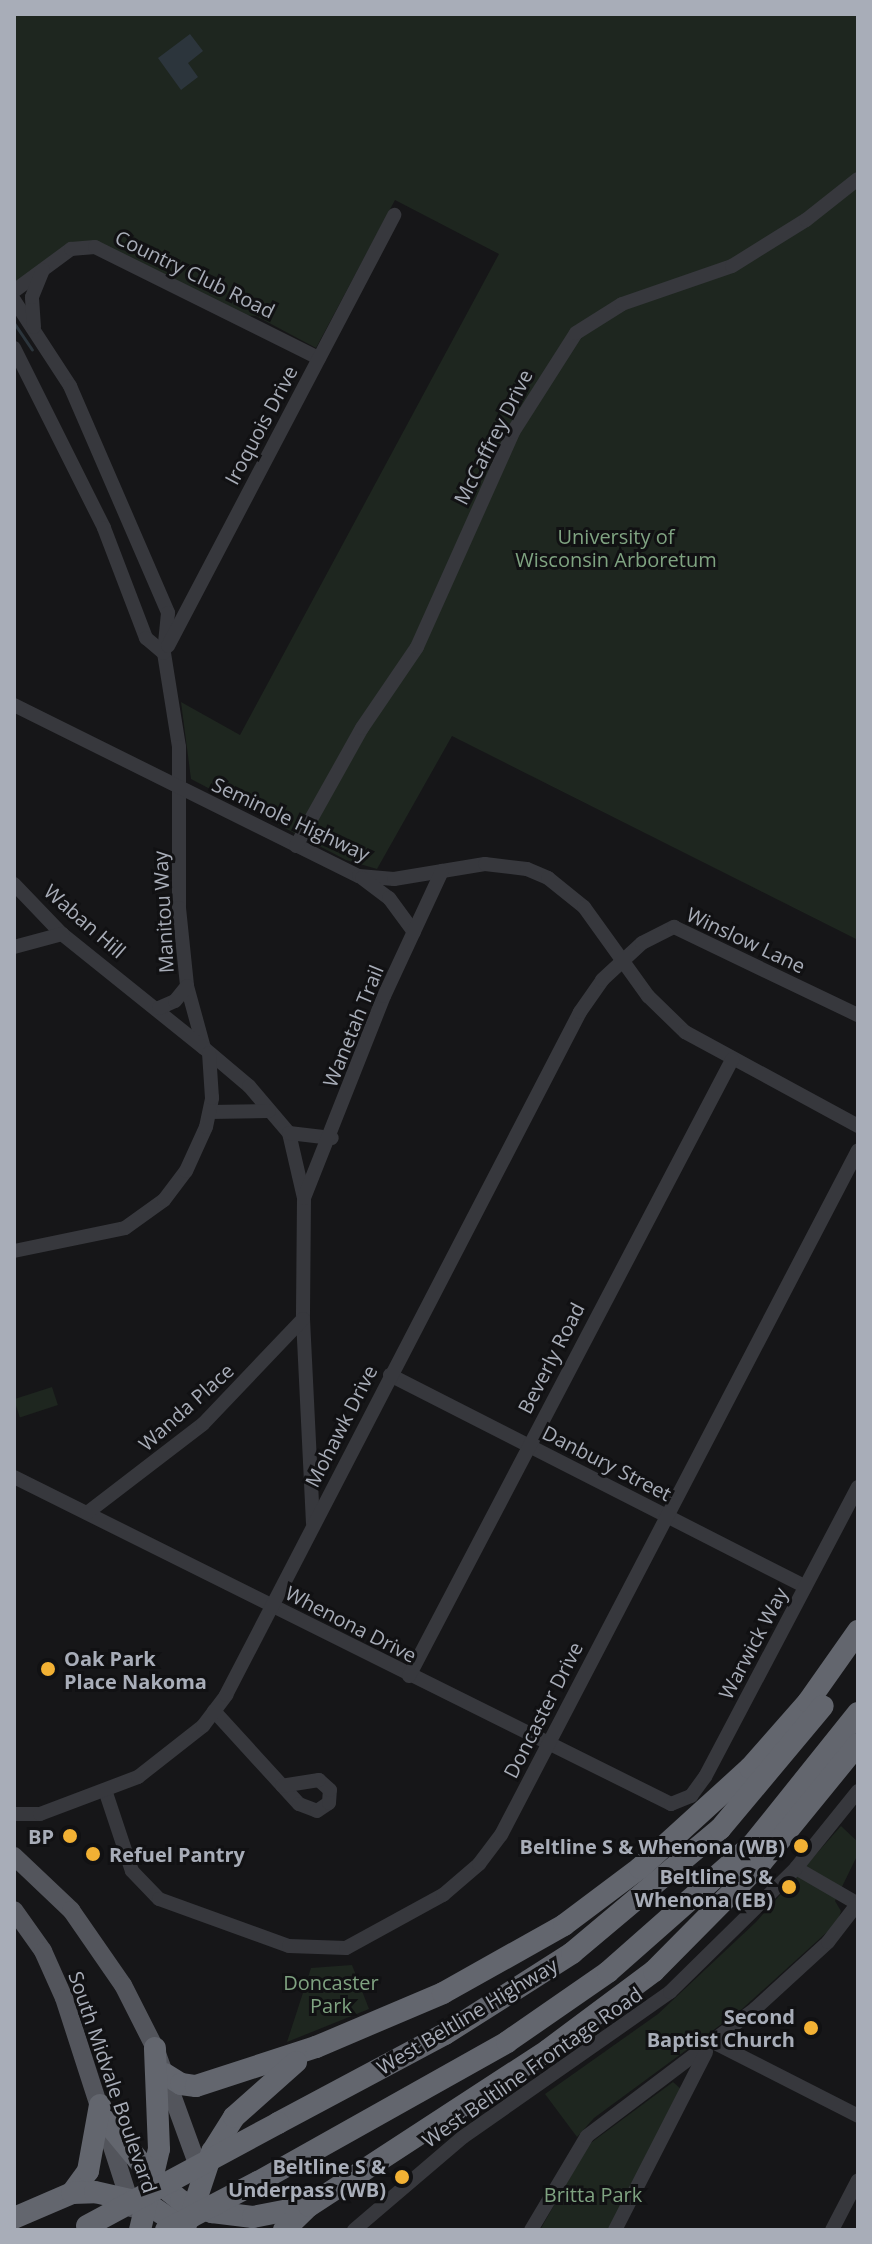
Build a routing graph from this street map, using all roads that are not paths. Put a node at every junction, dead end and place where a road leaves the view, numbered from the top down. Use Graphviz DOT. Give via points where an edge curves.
graph roads {
  1 [pos="858,179"];
  2 [pos="394,215"];
  3 [pos="44,268"];
  4 [pos="14,291"];
  5 [pos="14,300"];
  6 [pos="35,331"];
  7 [pos="14,348"];
  8 [pos="319,358"];
  9 [pos="164,653"];
  10 [pos="14,705"];
  11 [pos="180,788"];
  12 [pos="296,846"];
  13 [pos="442,871"];
  14 [pos="359,876"];
  15 [pos="14,884"];
  16 [pos="414,932"];
  17 [pos="62,934"];
  18 [pos="14,947"];
  19 [pos="622,961"];
  20 [pos="187,986"];
  21 [pos="159,1008"];
  22 [pos="858,1015"];
  23 [pos="207,1051"];
  24 [pos="732,1060"];
  25 [pos="269,1111"];
  26 [pos="210,1112"];
  27 [pos="858,1126"];
  28 [pos="289,1133"];
  29 [pos="332,1138"];
  30 [pos="858,1150"];
  31 [pos="304,1198"];
  32 [pos="14,1251"];
  33 [pos="303,1319"];
  34 [pos="390,1375"];
  35 [pos="529,1445"];
  36 [pos="14,1477"];
  37 [pos="858,1487"];
  38 [pos="87,1513"];
  39 [pos="666,1516"];
  40 [pos="313,1523"];
  41 [pos="805,1586"];
  42 [pos="271,1606"];
  43 [pos="858,1631"];
  44 [pos="858,1656"];
  45 [pos="409,1676"];
  46 [pos="214,1711"];
  47 [pos="858,1713"];
  48 [pos="858,1744"];
  49 [pos="547,1746"];
  50 [pos="282,1786"];
  51 [pos="858,1791"];
  52 [pos="106,1793"];
  53 [pos="671,1804"];
  54 [pos="14,1814"];
  55 [pos="14,1856"];
  56 [pos="796,1868"];
  57 [pos="858,1904"];
  58 [pos="14,1910"];
  59 [pos="711,2046"];
  60 [pos="316,2047"];
  61 [pos="155,2048"];
  62 [pos="165,2074"];
  63 [pos="103,2113"];
  64 [pos="858,2116"];
  65 [pos="202,2178"];
  66 [pos="154,2179"];
  67 [pos="858,2180"];
  68 [pos="72,2193"];
  69 [pos="138,2201"];
  70 [pos="309,2206"];
  71 [pos="207,2216"];
  72 [pos="14,2218"];
  73 [pos="84,2228"];
  74 [pos="139,2230"];
  75 [pos="166,2230"];
  76 [pos="186,2230"];
  77 [pos="284,2230"];
  78 [pos="354,2230"];
  79 [pos="531,2230"];
  80 [pos="615,2230"];
  81 [pos="832,2230"];
  1 -- 12 [label="street, McCaffrey Drive" via="806,220 732,266 622,304 576,333 507,444 417,647 362,728"];
  2 -- 8 [label="street, Iroquois Drive"];
  3 -- 4 [label="street, Country Club Road"];
  3 -- 6 [label="street" via="32,297"];
  3 -- 8 [label="street, Country Club Road" via="71,249 95,247"];
  5 -- 6 [label="street, Manitou Way"];
  6 -- 9 [label="street, Manitou Way" via="70,386 168,613"];
  7 -- 9 [label="street" via="104,528 146,638"];
  8 -- 9 [label="street, Iroquois Drive"];
  9 -- 11 [label="street, Manitou Way"];
  10 -- 11 [label="street, Seminole Highway"];
  11 -- 12 [label="street, Seminole Highway"];
  11 -- 20 [label="street, Manitou Way" via="179,908"];
  12 -- 14 [label="street, Seminole Highway"];
  13 -- 14 [label="street, Seminole Highway" via="394,879"];
  13 -- 16 [label="street, Wanetah Trail"];
  13 -- 19 [label="street, Seminole Highway" via="509,865 548,878 584,907"];
  14 -- 16 [label="street" via="389,898"];
  15 -- 17 [label="street, Waban Hill"];
  16 -- 29 [label="street, Wanetah Trail" via="368,1033"];
  17 -- 18 [label="street"];
  17 -- 21 [label="street, Waban Hill"];
  19 -- 22 [label="street, Winslow Lane" via="659,931 674,927"];
  19 -- 24 [label="street, Seminole Highway" via="664,1014"];
  19 -- 34 [label="street, Mohawk Drive" via="580,1012"];
  20 -- 21 [label="street" via="175,1001"];
  20 -- 23 [label="street, Manitou Way"];
  21 -- 23 [label="street, Waban Hill"];
  23 -- 25 [label="street"];
  23 -- 26 [label="street"];
  24 -- 27 [label="street, Seminole Highway"];
  24 -- 35 [label="street, Beverly Road"];
  25 -- 26 [label="street"];
  25 -- 28 [label="street"];
  26 -- 32 [label="street" via="179,1182 142,1219 82,1240"];
  28 -- 29 [label="street"];
  28 -- 31 [label="street"];
  29 -- 31 [label="street, Wanetah Trail"];
  30 -- 39 [label="street, Doncaster Drive"];
  31 -- 33 [label="street"];
  33 -- 38 [label="street, Wanda Place" via="203,1424"];
  33 -- 40 [label="street"];
  34 -- 35 [label="street, Danbury Street"];
  34 -- 40 [label="street, Mohawk Drive"];
  35 -- 39 [label="street, Danbury Street"];
  35 -- 45 [label="street, Beverly Road"];
  36 -- 38 [label="street, Whenona Drive"];
  37 -- 41 [label="street, Warwick Way"];
  38 -- 42 [label="street, Whenona Drive"];
  39 -- 41 [label="street, Danbury Street"];
  39 -- 49 [label="street, Doncaster Drive"];
  40 -- 42 [label="street, Mohawk Drive"];
  41 -- 53 [label="street, Warwick Way" via="705,1777 691,1796"];
  42 -- 45 [label="street, Whenona Drive"];
  42 -- 46 [label="street, Mohawk Drive"];
  43 -- 60 [label="highway" via="808,1702 750,1768 588,1908 490,1969"];
  44 -- 73 [label="highway, West Beltline Highway, bridge" via="750,1798 655,1888 501,2001"];
  45 -- 49 [label="street, Whenona Drive"];
  46 -- 50 [label="street"];
  46 -- 52 [label="street, Mohawk Drive" via="169,1757"];
  47 -- 75 [label="highway, West Beltline Highway, bridge" via="753,1844 608,1972 507,2042"];
  48 -- 70 [label="highway" via="771,1852 654,1971 548,2050"];
  49 -- 52 [label="street, Doncaster Drive" via="501,1835 479,1864 443,1895 346,1948 289,1946 159,1899 132,1871"];
  49 -- 53 [label="street, Whenona Drive"];
  51 -- 56 [label="street, West Beltline Frontage Road"];
  52 -- 54 [label="street, Mohawk Drive" via="40,1814"];
  55 -- 61 [label="main road, South Midvale Boulevard" via="61,1899 97,1945"];
  56 -- 57 [label="street"];
  56 -- 78 [label="street, West Beltline Frontage Road" via="670,1992 463,2137"];
  57 -- 59 [label="street" via="828,1942"];
  58 -- 63 [label="main road, South Midvale Boulevard" via="54,1974"];
  59 -- 64 [label="street"];
  59 -- 79 [label="street" via="587,2136"];
  59 -- 80 [label="street"];
  60 -- 62 [label="highway" via="196,2086"];
  60 -- 65 [label="highway" via="234,2117"];
  61 -- 62 [label="main road, South Midvale Boulevard"];
  61 -- 66 [label="highway" via="161,2127"];
  62 -- 65 [label="main road, South Midvale Boulevard"];
  63 -- 66 [label="highway"];
  63 -- 68 [label="highway" via="88,2171"];
  63 -- 69 [label="main road, South Midvale Boulevard"];
  65 -- 71 [label="highway"];
  66 -- 69 [label="highway"];
  66 -- 71 [label="highway"];
  67 -- 81 [label="street"];
  68 -- 69 [label="highway"];
  68 -- 72 [label="highway"];
  69 -- 74 [label="highway"];
  69 -- 76 [label="highway"];
  70 -- 71 [label="highway" via="253,2217"];
  70 -- 77 [label="highway"];
  71 -- 76 [label="highway"];
}
